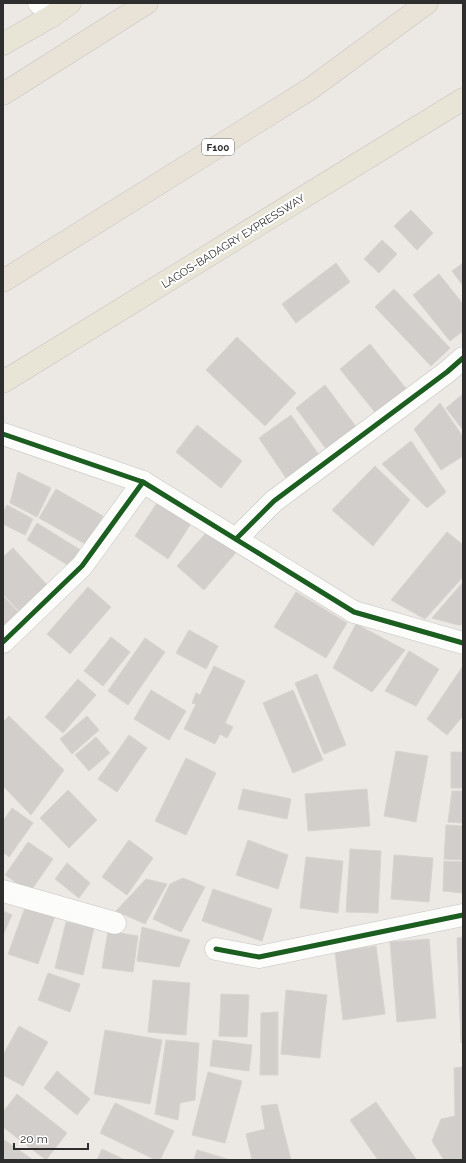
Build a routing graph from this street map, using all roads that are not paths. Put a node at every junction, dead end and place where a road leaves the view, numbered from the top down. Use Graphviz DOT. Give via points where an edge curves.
graph roads {
  1 [pos="70,3"];
  2 [pos="147,3"];
  3 [pos="427,3"];
  4 [pos="45,10"];
  5 [pos="3,44"];
  6 [pos="3,94"];
  7 [pos="463,100"];
  8 [pos="3,281"];
  9 [pos="463,358"];
  10 [pos="3,382"];
  11 [pos="3,434"];
  12 [pos="143,482"];
  13 [pos="236,539"];
  14 [pos="3,642"];
  15 [pos="463,643"];
  16 [pos="3,891"];
  17 [pos="463,915"];
  18 [pos="115,923"];
  19 [pos="216,949"];
  1 -- 4 [label="main road"];
  2 -- 6 [label="highway"];
  3 -- 8 [label="highway, F100" via="310,89"];
  4 -- 5 [label="main road"];
  7 -- 10 [label="main road, LAGOS-BADAGRY EXPRESSWAY"];
  9 -- 13 [label="street" via="274,501"];
  11 -- 12 [label="street"];
  12 -- 13 [label="street"];
  12 -- 14 [label="street" via="82,566"];
  13 -- 15 [label="street" via="354,612"];
  16 -- 18 [label="street"];
  17 -- 19 [label="street" via="259,956"];
}
